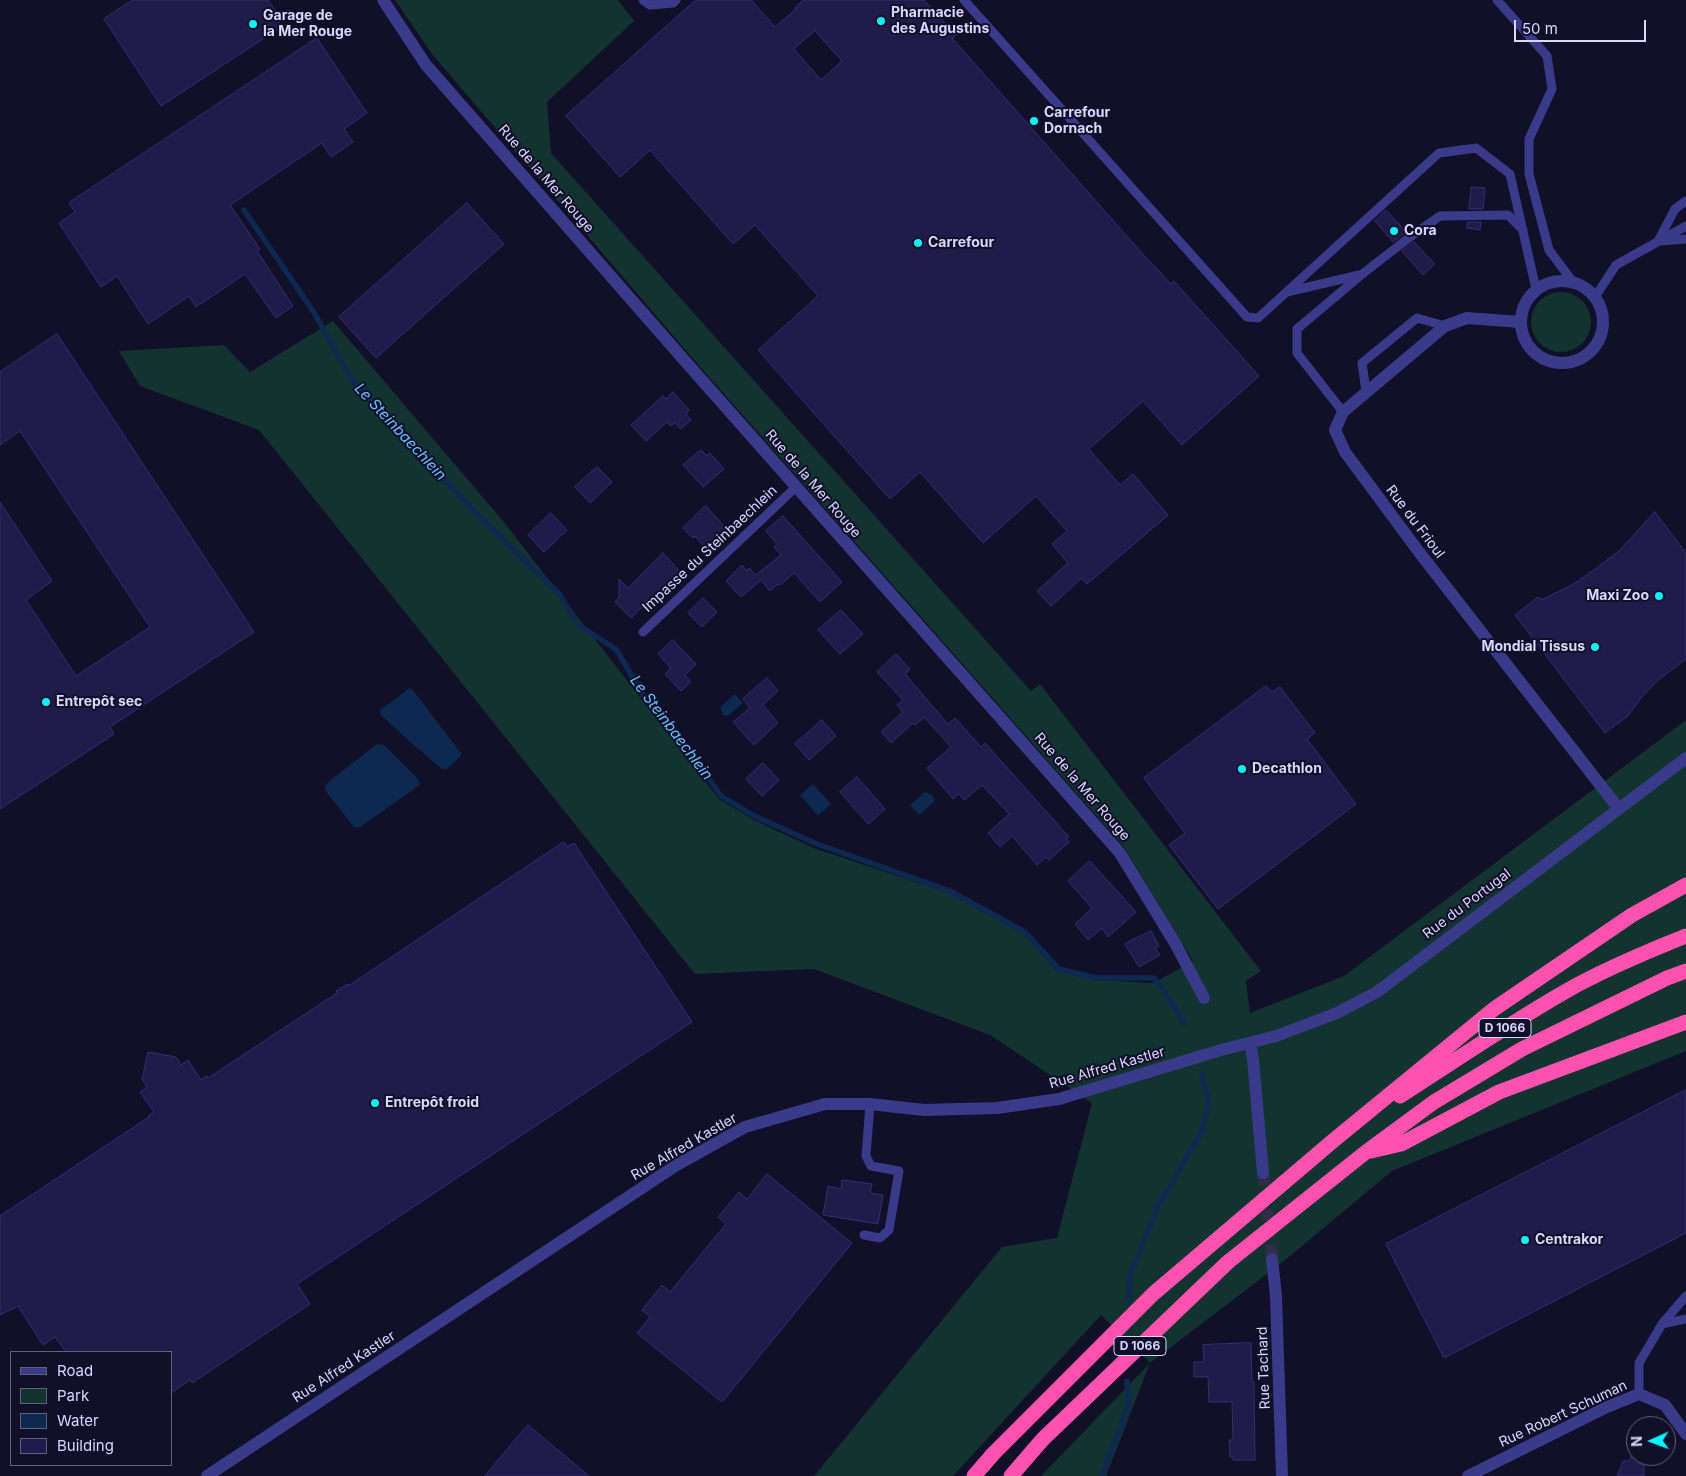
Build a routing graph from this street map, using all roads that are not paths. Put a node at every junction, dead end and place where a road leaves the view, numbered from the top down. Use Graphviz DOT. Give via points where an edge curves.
graph roads {
  1 [pos="383,0"];
  2 [pos="643,0"];
  3 [pos="676,0"];
  4 [pos="964,0"];
  5 [pos="1497,0"];
  6 [pos="1686,201"];
  7 [pos="1686,226"];
  8 [pos="1524,230"];
  9 [pos="1686,239"];
  10 [pos="1658,241"];
  11 [pos="1361,275"];
  12 [pos="1573,282"];
  13 [pos="1536,289"];
  14 [pos="1286,292"];
  15 [pos="1595,297"];
  16 [pos="1520,322"];
  17 [pos="1445,326"];
  18 [pos="1366,391"];
  19 [pos="1343,412"];
  20 [pos="796,487"];
  21 [pos="643,632"];
  22 [pos="1686,758"];
  23 [pos="1619,809"];
  24 [pos="1686,885"];
  25 [pos="1686,936"];
  26 [pos="1686,970"];
  27 [pos="1204,998"];
  28 [pos="1686,1022"];
  29 [pos="1250,1043"];
  30 [pos="870,1104"];
  31 [pos="1334,1140"];
  32 [pos="1366,1152"];
  33 [pos="1263,1173"];
  34 [pos="864,1235"];
  35 [pos="1272,1259"];
  36 [pos="1686,1296"];
  37 [pos="1686,1319"];
  38 [pos="1662,1324"];
  39 [pos="1639,1394"];
  40 [pos="1686,1434"];
  41 [pos="207,1476"];
  42 [pos="974,1476"];
  43 [pos="1011,1476"];
  44 [pos="1282,1476"];
  45 [pos="1468,1476"];
  1 -- 20 [label="street, Rue de la Mer Rouge" via="426,65"];
  2 -- 3 [label="lane" via="650,5"];
  4 -- 14 [label="lane" via="1247,317 1258,318"];
  5 -- 12 [label="lane" via="1547,56 1552,89 1529,140 1529,174 1549,250"];
  6 -- 10 [label="lane" via="1675,209"];
  7 -- 10 [label="lane"];
  8 -- 11 [label="lane" via="1508,215 1440,216"];
  8 -- 13 [label="lane"];
  8 -- 14 [label="lane" via="1510,174 1476,148 1439,153"];
  9 -- 10 [label="lane"];
  10 -- 15 [label="lane" via="1616,265"];
  11 -- 14 [label="lane"];
  11 -- 19 [label="lane" via="1296,329 1297,353"];
  12 -- 13 [label="street" via="1560,280"];
  12 -- 15 [label="street"];
  13 -- 16 [label="street" via="1527,298"];
  15 -- 16 [label="street" via="1603,323 1600,336 1594,348 1573,362 1548,361 1537,355 1522,335"];
  16 -- 17 [label="street" via="1466,318"];
  17 -- 18 [label="street"];
  17 -- 18 [label="lane" via="1416,318 1362,363"];
  18 -- 19 [label="street"];
  19 -- 23 [label="street, Rue du Frioul" via="1335,430 1345,452 1418,552"];
  20 -- 21 [label="lane, Impasse du Steinbaechlein"];
  20 -- 27 [label="street, Rue de la Mer Rouge" via="1120,853"];
  22 -- 23 [label="street, Rue du Portugal"];
  23 -- 29 [label="street, Rue du Portugal" via="1377,992 1337,1013"];
  24 -- 31 [label="highway" via="1632,915 1494,1008"];
  25 -- 31 [label="highway, D 1066" via="1570,989"];
  26 -- 32 [label="highway, D 1066" via="1522,1049 1434,1102"];
  28 -- 32 [label="highway" via="1500,1092 1401,1144"];
  29 -- 30 [label="street, Rue Alfred Kastler" via="1059,1099 997,1108 924,1110"];
  29 -- 33 [label="street"];
  30 -- 34 [label="lane" via="866,1156 871,1166 899,1171 889,1230 880,1238"];
  30 -- 41 [label="street, Rue Alfred Kastler" via="825,1104 745,1127 675,1166"];
  31 -- 42 [label="highway, D 1066" via="1153,1294"];
  32 -- 43 [label="highway, D 1066" via="1228,1262 1043,1439"];
  35 -- 44 [label="street, Rue Tachard"];
  36 -- 38 [label="lane"];
  37 -- 38 [label="lane"];
  38 -- 39 [label="lane" via="1639,1363"];
  39 -- 40 [label="street, Rue Robert Schuman" via="1665,1405"];
  39 -- 45 [label="street, Rue Robert Schuman"];
}
